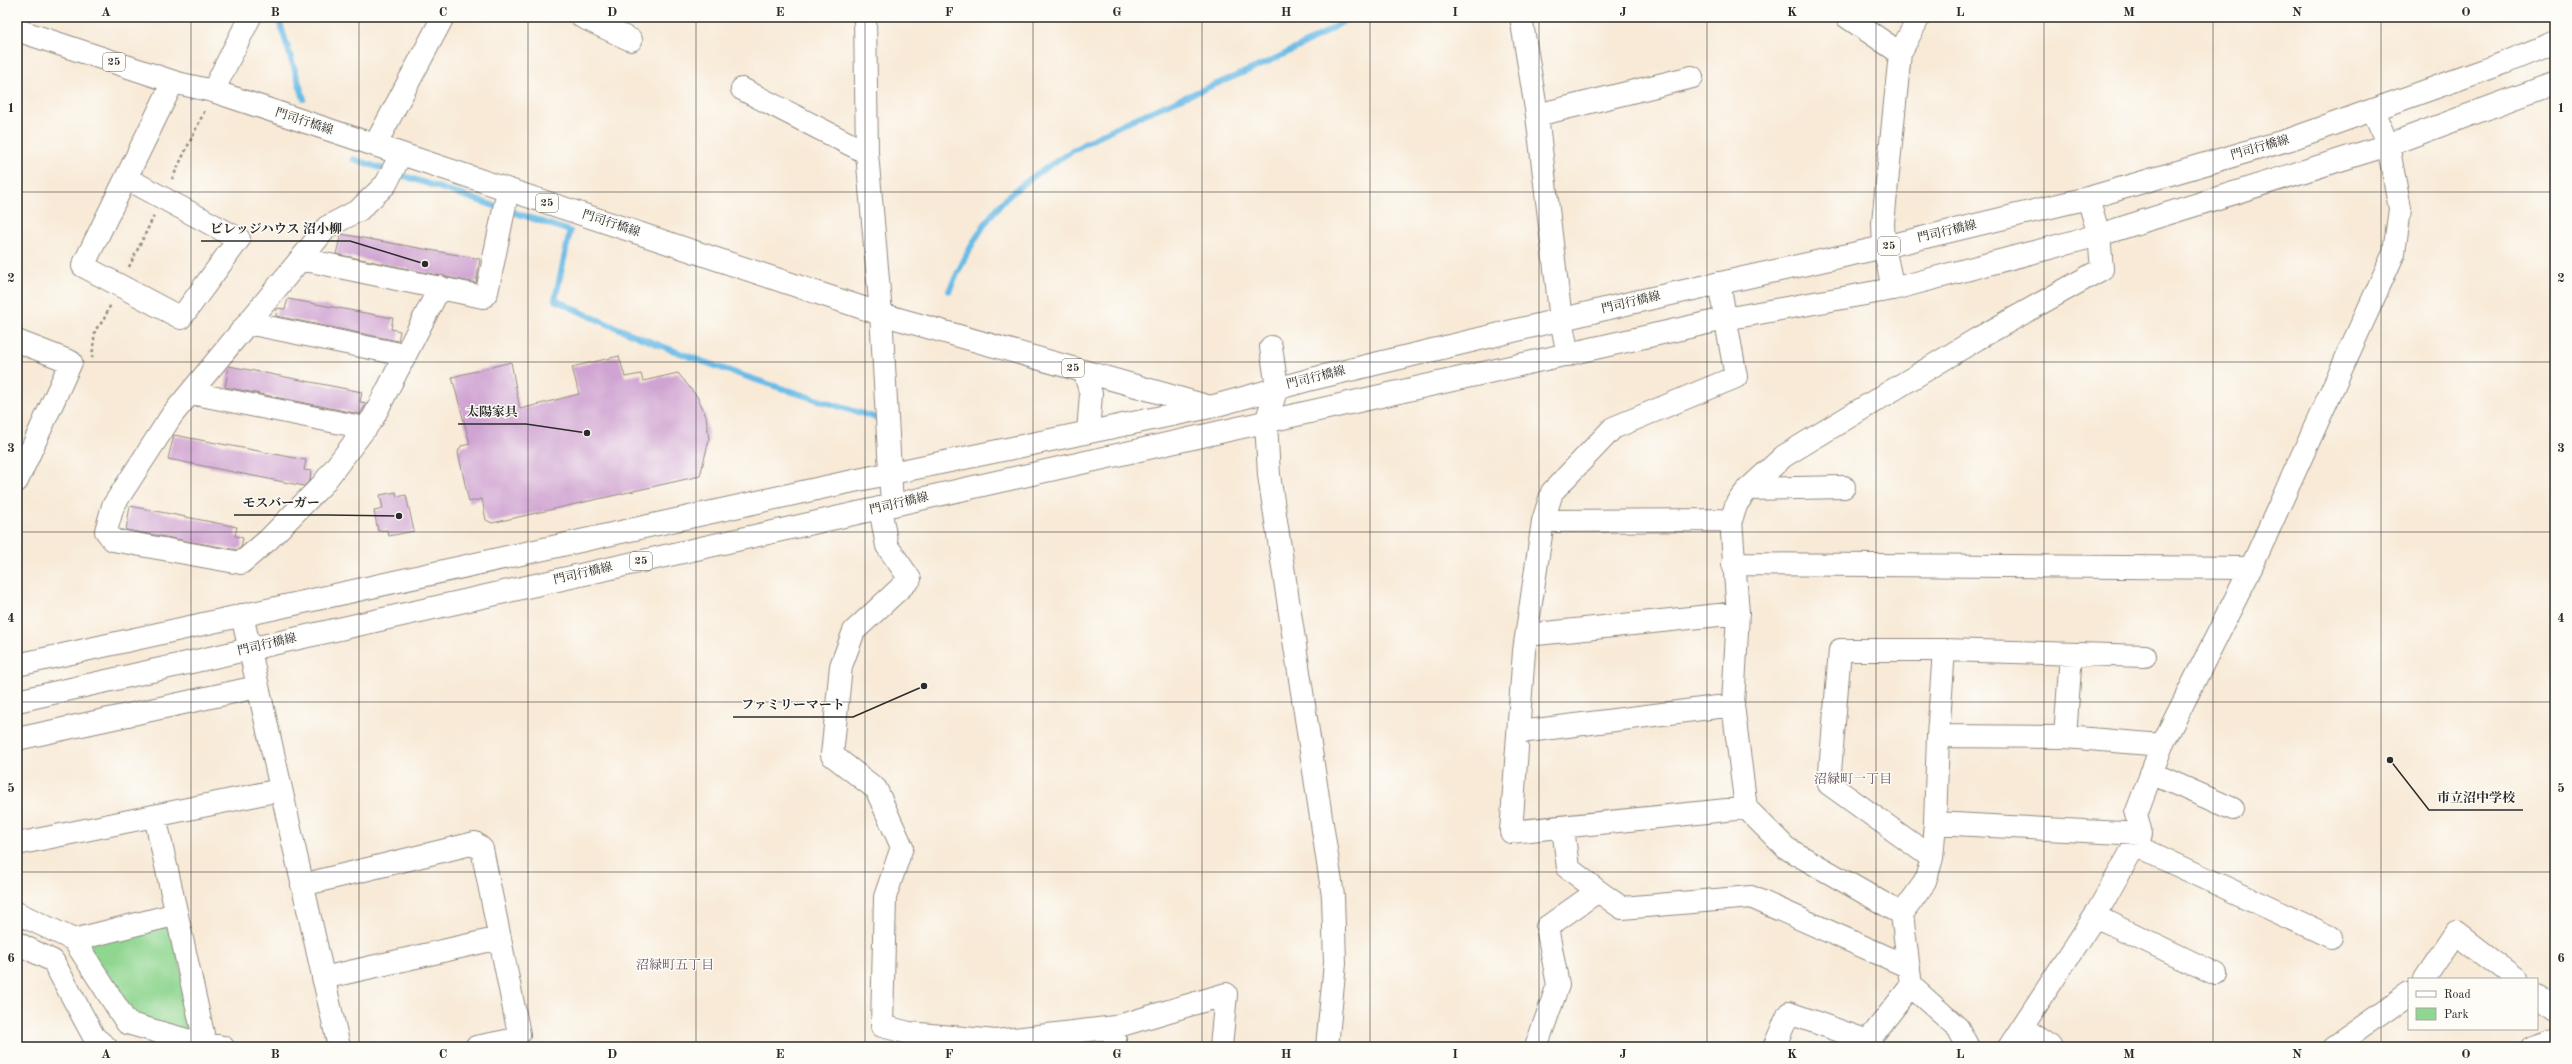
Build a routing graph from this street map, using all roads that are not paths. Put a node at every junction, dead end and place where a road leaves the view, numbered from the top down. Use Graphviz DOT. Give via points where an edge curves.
graph roads {
  1 [pos="250,17"];
  2 [pos="443,17"];
  3 [pos="582,17"];
  4 [pos="865,17"];
  5 [pos="1521,17"];
  6 [pos="1847,17"];
  7 [pos="1919,17"];
  8 [pos="17,30"];
  9 [pos="631,40"];
  10 [pos="2555,42"];
  11 [pos="1900,53"];
  12 [pos="1692,77"];
  13 [pos="173,82"];
  14 [pos="2555,83"];
  15 [pos="742,88"];
  16 [pos="210,98"];
  17 [pos="2373,111"];
  18 [pos="1537,115"];
  19 [pos="375,145"];
  20 [pos="2388,145"];
  21 [pos="867,153"];
  22 [pos="395,167"];
  23 [pos="126,178"];
  24 [pos="2088,198"];
  25 [pos="505,203"];
  26 [pos="2099,235"];
  27 [pos="1884,247"];
  28 [pos="301,259"];
  29 [pos="1719,283"];
  30 [pos="440,287"];
  31 [pos="1893,289"];
  32 [pos="881,314"];
  33 [pos="1561,320"];
  34 [pos="1725,320"];
  35 [pos="248,323"];
  36 [pos="17,341"];
  37 [pos="1271,347"];
  38 [pos="405,355"];
  39 [pos="1568,355"];
  40 [pos="1084,371"];
  41 [pos="1278,388"];
  42 [pos="191,392"];
  43 [pos="1210,406"];
  44 [pos="1266,422"];
  45 [pos="366,428"];
  46 [pos="1088,432"];
  47 [pos="888,474"];
  48 [pos="1844,487"];
  49 [pos="19,488"];
  50 [pos="1748,489"];
  51 [pos="886,506"];
  52 [pos="1730,520"];
  53 [pos="1543,521"];
  54 [pos="1733,564"];
  55 [pos="2251,568"];
  56 [pos="1738,613"];
  57 [pos="242,616"];
  58 [pos="1527,634"];
  59 [pos="249,649"];
  60 [pos="1944,650"];
  61 [pos="2071,654"];
  62 [pos="2145,656"];
  63 [pos="17,665"];
  64 [pos="257,687"];
  65 [pos="17,701"];
  66 [pos="1733,705"];
  67 [pos="1520,732"];
  68 [pos="1938,736"];
  69 [pos="2065,737"];
  70 [pos="17,740"];
  71 [pos="2162,745"];
  72 [pos="2152,772"];
  73 [pos="280,790"];
  74 [pos="1746,808"];
  75 [pos="2233,808"];
  76 [pos="155,816"];
  77 [pos="1934,823"];
  78 [pos="1563,828"];
  79 [pos="2138,839"];
  80 [pos="17,844"];
  81 [pos="1932,858"];
  82 [pos="302,885"];
  83 [pos="1598,891"];
  84 [pos="17,913"];
  85 [pos="177,914"];
  86 [pos="1902,914"];
  87 [pos="2096,916"];
  88 [pos="2331,937"];
  89 [pos="500,938"];
  90 [pos="74,940"];
  91 [pos="17,944"];
  92 [pos="2216,974"];
  93 [pos="1910,976"];
  94 [pos="323,978"];
  95 [pos="2426,978"];
  96 [pos="2515,978"];
  97 [pos="2408,995"];
  98 [pos="2538,996"];
  99 [pos="2555,1009"];
  100 [pos="2022,1028"];
  101 [pos="1115,1037"];
  102 [pos="2555,1039"];
  103 [pos="996,1044"];
  104 [pos="214,1045"];
  105 [pos="106,1047"];
  106 [pos="339,1047"];
  107 [pos="476,1047"];
  108 [pos="1221,1047"];
  109 [pos="1327,1047"];
  110 [pos="1536,1047"];
  111 [pos="1774,1047"];
  112 [pos="1968,1047"];
  113 [pos="2009,1047"];
  114 [pos="2051,1047"];
  115 [pos="2334,1047"];
  116 [pos="2532,1047"];
  1 -- 16 [label="street"];
  2 -- 19 [label="street"];
  3 -- 9 [label="street"];
  4 -- 21 [label="street"];
  5 -- 18 [label="street"];
  6 -- 11 [label="street"];
  7 -- 11 [label="street"];
  8 -- 13 [label="street, 門司行橋線 / 25"];
  10 -- 17 [label="street, 門司行橋線 / 25"];
  11 -- 27 [label="street" via="1883,223"];
  12 -- 18 [label="street"];
  13 -- 16 [label="street, 門司行橋線 / 25"];
  13 -- 23 [label="street"];
  14 -- 20 [label="street, 門司行橋線 / 25"];
  15 -- 21 [label="street"];
  16 -- 19 [label="street, 門司行橋線 / 25"];
  17 -- 20 [label="street"];
  17 -- 24 [label="street, 門司行橋線 / 25"];
  18 -- 33 [label="street"];
  19 -- 22 [label="street, 門司行橋線 / 25"];
  20 -- 26 [label="street, 門司行橋線 / 25"];
  20 -- 55 [label="street" via="2400,209 2394,253"];
  21 -- 32 [label="street"];
  22 -- 25 [label="street, 門司行橋線 / 25"];
  22 -- 28 [label="street" via="359,210 327,227"];
  23 -- 23 [label="street" via="84,266 181,318 239,239"];
  24 -- 26 [label="street"];
  24 -- 27 [label="street, 門司行橋線 / 25"];
  25 -- 30 [label="street" via="487,292 483,297"];
  25 -- 32 [label="street, 門司行橋線 / 25"];
  26 -- 31 [label="street, 門司行橋線 / 25"];
  26 -- 50 [label="street" via="2102,269 1977,339 1791,452"];
  27 -- 29 [label="street, 門司行橋線 / 25"];
  27 -- 31 [label="street"];
  28 -- 30 [label="street"];
  28 -- 35 [label="street"];
  29 -- 33 [label="street, 門司行橋線 / 25"];
  29 -- 34 [label="street"];
  30 -- 38 [label="street"];
  31 -- 34 [label="street, 門司行橋線 / 25"];
  32 -- 40 [label="street, 門司行橋線 / 25"];
  32 -- 47 [label="street"];
  33 -- 39 [label="street"];
  33 -- 41 [label="street, 門司行橋線 / 25"];
  34 -- 39 [label="street, 門司行橋線 / 25"];
  34 -- 53 [label="street" via="1736,376 1613,428 1552,492"];
  35 -- 38 [label="street"];
  35 -- 42 [label="street"];
  36 -- 49 [label="street" via="71,362"];
  37 -- 41 [label="street"];
  38 -- 45 [label="street"];
  39 -- 44 [label="street, 門司行橋線 / 25"];
  40 -- 43 [label="street, 門司行橋線 / 25"];
  40 -- 46 [label="street" via="1091,394"];
  41 -- 43 [label="street, 門司行橋線 / 25"];
  41 -- 44 [label="street"];
  42 -- 45 [label="street"];
  42 -- 45 [label="street" via="168,421 113,506 106,530 113,540 241,563 322,486"];
  43 -- 44 [label="street, 門司行橋線 / 25"];
  43 -- 46 [label="street, 門司行橋線 / 25"];
  44 -- 51 [label="street, 門司行橋線 / 25"];
  44 -- 109 [label="street" via="1269,475 1333,896 1335,963"];
  46 -- 47 [label="street, 門司行橋線 / 25"];
  47 -- 51 [label="street"];
  47 -- 57 [label="street, 門司行橋線 / 25"];
  48 -- 50 [label="street"];
  50 -- 52 [label="street"];
  51 -- 59 [label="street, 門司行橋線 / 25"];
  51 -- 103 [label="street" via="887,546 910,580 854,632 840,666 832,755 876,789 902,847 885,897 882,1026 909,1033"];
  52 -- 53 [label="street"];
  52 -- 54 [label="street"];
  53 -- 58 [label="street"];
  54 -- 55 [label="street"];
  54 -- 56 [label="street"];
  55 -- 71 [label="street"];
  56 -- 58 [label="street"];
  56 -- 66 [label="street"];
  57 -- 59 [label="street"];
  57 -- 63 [label="street, 門司行橋線 / 25"];
  58 -- 67 [label="street"];
  59 -- 64 [label="street"];
  59 -- 65 [label="street, 門司行橋線 / 25"];
  60 -- 61 [label="street"];
  60 -- 68 [label="street"];
  60 -- 81 [label="street" via="1840,650 1829,784"];
  61 -- 62 [label="street"];
  61 -- 69 [label="street"];
  64 -- 70 [label="street"];
  64 -- 73 [label="street"];
  66 -- 67 [label="street"];
  66 -- 74 [label="street"];
  67 -- 78 [label="street" via="1511,832"];
  68 -- 69 [label="street"];
  68 -- 77 [label="street"];
  69 -- 71 [label="street"];
  71 -- 72 [label="street"];
  72 -- 75 [label="street"];
  72 -- 79 [label="street" via="2136,814"];
  73 -- 76 [label="street"];
  73 -- 82 [label="street"];
  74 -- 78 [label="street"];
  74 -- 86 [label="street" via="1786,848"];
  76 -- 80 [label="street"];
  76 -- 85 [label="street"];
  77 -- 79 [label="street"];
  77 -- 81 [label="street"];
  78 -- 83 [label="street" via="1568,868"];
  79 -- 87 [label="street"];
  79 -- 88 [label="street"];
  81 -- 86 [label="street" via="1925,882"];
  82 -- 89 [label="street" via="475,844 482,849"];
  82 -- 94 [label="street"];
  83 -- 93 [label="street" via="1622,908 1751,897"];
  83 -- 110 [label="street" via="1547,926 1558,985"];
  84 -- 90 [label="street"];
  85 -- 90 [label="street"];
  85 -- 104 [label="street"];
  86 -- 93 [label="street"];
  87 -- 92 [label="street"];
  87 -- 100 [label="street"];
  89 -- 94 [label="street"];
  89 -- 107 [label="street" via="519,1034 511,1040"];
  90 -- 104 [label="street" via="127,1023"];
  91 -- 105 [label="street" via="53,961 94,1037"];
  93 -- 111 [label="street" via="1868,1041 1789,1013"];
  93 -- 112 [label="street" via="1958,1028"];
  94 -- 106 [label="street"];
  95 -- 96 [label="street" via="2456,933"];
  97 -- 115 [label="street"];
  98 -- 99 [label="street"];
  100 -- 113 [label="street"];
  100 -- 114 [label="street"];
  101 -- 103 [label="street"];
  101 -- 108 [label="street" via="1226,994"];
  102 -- 116 [label="street"];
}
